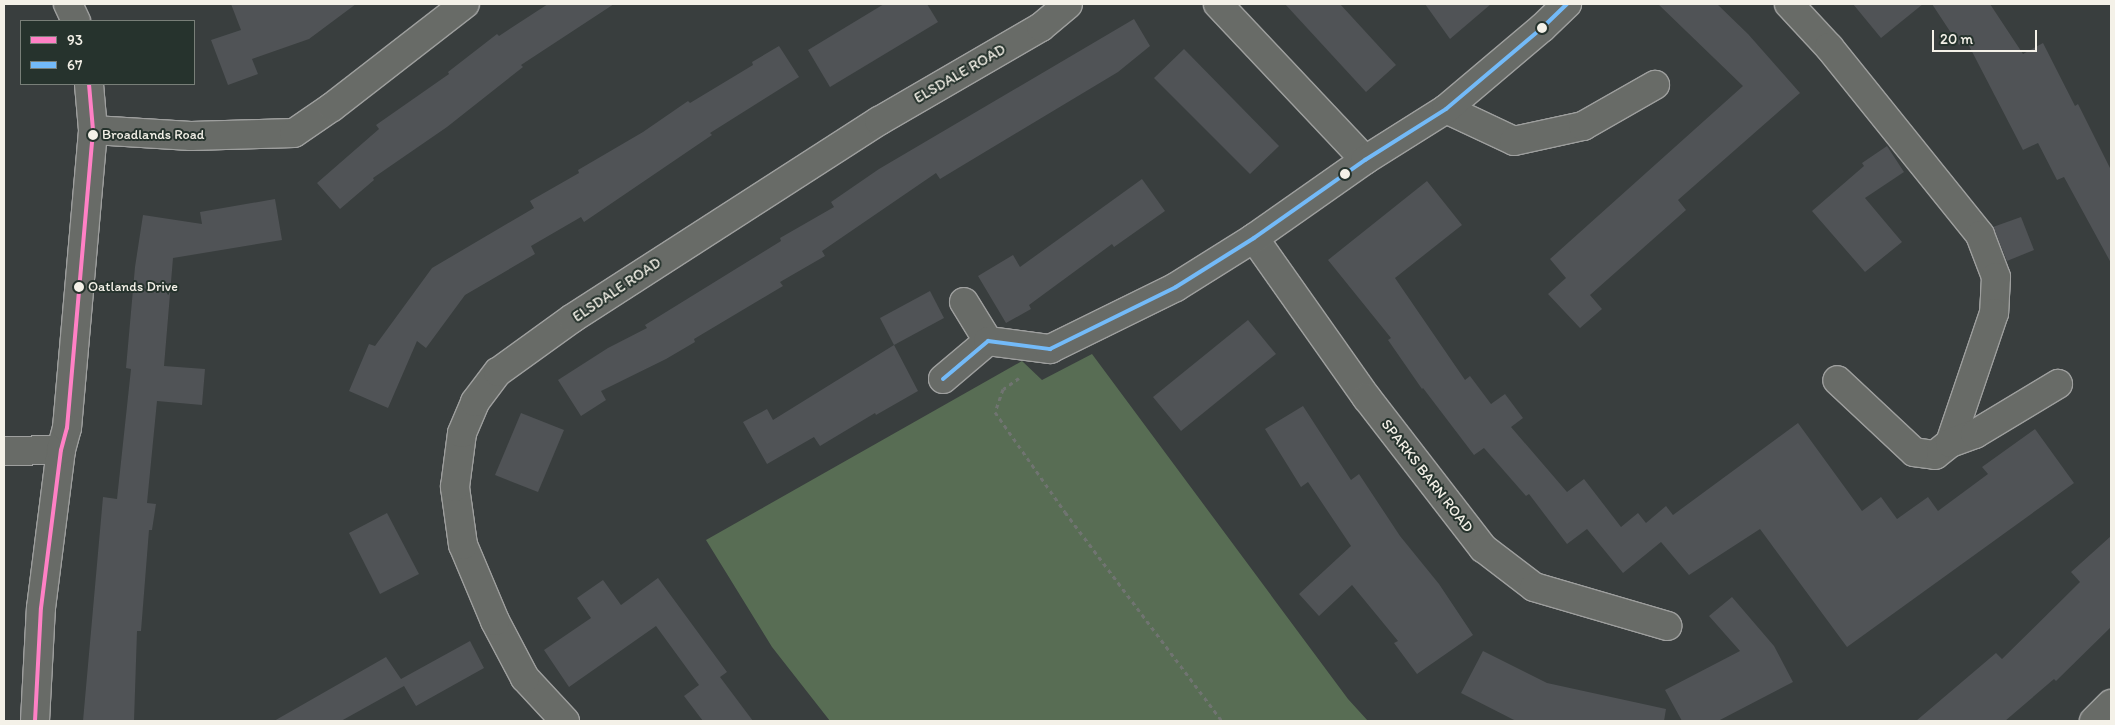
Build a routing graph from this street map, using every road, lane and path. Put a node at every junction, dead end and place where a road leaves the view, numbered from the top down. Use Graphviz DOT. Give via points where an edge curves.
graph roads {
  1 [pos="68,4"];
  2 [pos="465,4"];
  3 [pos="1068,4"];
  4 [pos="1218,4"];
  5 [pos="1567,4"];
  6 [pos="1789,4"];
  7 [pos="76,20"];
  8 [pos="89,85"];
  9 [pos="1654,85"];
  10 [pos="1446,109"];
  11 [pos="93,130"];
  12 [pos="1365,160"];
  13 [pos="1254,238"];
  14 [pos="964,302"];
  15 [pos="988,341"];
  16 [pos="1050,349"];
  17 [pos="943,379"];
  18 [pos="1837,380"];
  19 [pos="2058,384"];
  20 [pos="1950,443"];
  21 [pos="61,450"];
  22 [pos="4,451"];
  23 [pos="1667,626"];
  24 [pos="2111,704"];
  25 [pos="35,721"];
  26 [pos="565,721"];
  27 [pos="1222,721"];
  28 [pos="2094,721"];
  1 -- 7 [label="street"];
  2 -- 11 [label="street" via="294,133 191,136"];
  3 -- 26 [label="street, ELSDALE ROAD" via="1041,26 870,126 573,318 498,372 476,402 462,432 455,487 464,544 495,620 526,678"];
  4 -- 12 [label="street"];
  5 -- 10 [label="street"];
  6 -- 20 [label="street" via="1829,47 1980,234 1996,277 1994,313"];
  8 -- 11 [label="street"];
  9 -- 10 [label="street" via="1583,126 1514,141"];
  10 -- 12 [label="street"];
  11 -- 21 [label="street" via="67,428"];
  12 -- 13 [label="street"];
  13 -- 16 [label="street" via="1176,286"];
  13 -- 23 [label="street, SPARKS BARN ROAD" via="1367,398 1483,548 1534,587"];
  14 -- 15 [label="street"];
  15 -- 16 [label="street"];
  15 -- 17 [label="street"];
  16 -- 27 [label="path" via="1003,390 995,412 1065,512"];
  18 -- 20 [label="street" via="1914,452 1935,455"];
  19 -- 20 [label="street" via="1975,434"];
  21 -- 22 [label="street"];
  21 -- 25 [label="street" via="41,608"];
  24 -- 28 [label="street"];
}
